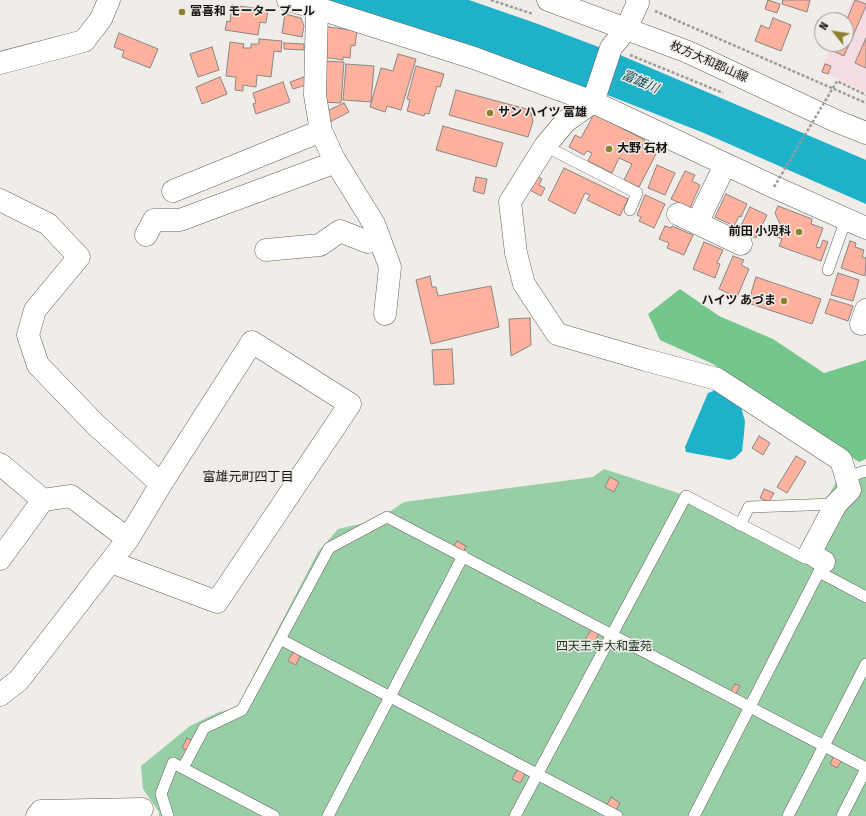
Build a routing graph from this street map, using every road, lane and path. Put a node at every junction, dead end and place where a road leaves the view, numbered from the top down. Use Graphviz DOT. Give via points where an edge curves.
graph roads {
  1 [pos="109,0"];
  2 [pos="288,0"];
  3 [pos="491,0"];
  4 [pos="638,2"];
  5 [pos="541,7"];
  6 [pos="317,8"];
  7 [pos="626,29"];
  8 [pos="610,48"];
  9 [pos="0,63"];
  10 [pos="728,95"];
  11 [pos="866,95"];
  12 [pos="593,102"];
  13 [pos="866,103"];
  14 [pos="802,126"];
  15 [pos="809,129"];
  16 [pos="321,131"];
  17 [pos="866,133"];
  18 [pos="545,146"];
  19 [pos="336,162"];
  20 [pos="725,165"];
  21 [pos="774,187"];
  22 [pos="173,191"];
  23 [pos="0,200"];
  24 [pos="630,210"];
  25 [pos="846,219"];
  26 [pos="866,228"];
  27 [pos="146,236"];
  28 [pos="379,236"];
  29 [pos="741,244"];
  30 [pos="266,250"];
  31 [pos="828,270"];
  32 [pos="385,314"];
  33 [pos="0,464"];
  34 [pos="856,474"];
  35 [pos="161,484"];
  36 [pos="43,500"];
  37 [pos="836,504"];
  38 [pos="740,524"];
  39 [pos="128,539"];
  40 [pos="463,556"];
  41 [pos="0,559"];
  42 [pos="111,562"];
  43 [pos="818,562"];
  44 [pos="866,597"];
  45 [pos="612,635"];
  46 [pos="280,639"];
  47 [pos="866,664"];
  48 [pos="0,695"];
  49 [pos="390,697"];
  50 [pos="750,707"];
  51 [pos="824,746"];
  52 [pos="183,768"];
  53 [pos="865,771"];
  54 [pos="537,774"];
  55 [pos="142,809"];
  56 [pos="37,816"];
  57 [pos="168,816"];
  58 [pos="274,816"];
  59 [pos="328,816"];
  60 [pos="515,816"];
  61 [pos="617,816"];
  62 [pos="694,816"];
  63 [pos="788,816"];
  64 [pos="842,816"];
  1 -- 9 [label="street" via="101,19 84,41"];
  2 -- 6 [label="street"];
  3 -- 5 [label="path"];
  4 -- 7 [label="street"];
  4 -- 13 [label="path"];
  5 -- 7 [label="street, 枚方大和郡山線"];
  6 -- 12 [label="street" via="474,58"];
  6 -- 16 [label="street" via="315,95"];
  7 -- 8 [label="street"];
  7 -- 17 [label="street, 枚方大和郡山線" via="688,52"];
  8 -- 10 [label="path"];
  8 -- 12 [label="street"];
  11 -- 21 [label="path, bridge" via="836,81"];
  12 -- 18 [label="street" via="566,121"];
  12 -- 20 [label="street"];
  14 -- 15 [label="path"];
  16 -- 19 [label="street"];
  16 -- 22 [label="street"];
  18 -- 24 [label="lane" via="637,193"];
  18 -- 34 [label="street" via="510,202 516,253 524,284 557,334 717,379 841,460"];
  19 -- 27 [label="street" via="180,220 154,220"];
  19 -- 28 [label="street"];
  20 -- 21 [label="street"];
  20 -- 29 [label="street" via="688,219"];
  21 -- 25 [label="street"];
  23 -- 35 [label="street" via="48,224 79,257 35,310 28,335 38,365 95,424"];
  25 -- 26 [label="street"];
  25 -- 31 [label="lane"];
  28 -- 30 [label="street" via="368,242 340,231 320,245"];
  28 -- 32 [label="street" via="390,267"];
  33 -- 36 [label="street"];
  34 -- 37 [label="street" via="850,490"];
  35 -- 39 [label="street"];
  35 -- 42 [label="street" via="252,342 350,404 218,602"];
  36 -- 39 [label="street" via="70,496"];
  36 -- 41 [label="street"];
  37 -- 38 [label="lane" via="749,507"];
  37 -- 43 [label="street"];
  38 -- 43 [label="lane" via="805,558"];
  38 -- 45 [label="lane" via="686,496"];
  39 -- 42 [label="street"];
  40 -- 45 [label="lane"];
  40 -- 46 [label="lane" via="387,517 329,548"];
  40 -- 49 [label="lane"];
  42 -- 48 [label="street" via="19,680"];
  43 -- 44 [label="lane"];
  43 -- 50 [label="lane"];
  45 -- 50 [label="lane"];
  45 -- 54 [label="lane"];
  46 -- 49 [label="lane"];
  46 -- 52 [label="lane" via="242,710 204,728"];
  47 -- 51 [label="lane"];
  49 -- 54 [label="lane"];
  49 -- 59 [label="lane"];
  50 -- 51 [label="lane"];
  50 -- 62 [label="lane"];
  51 -- 53 [label="lane"];
  51 -- 63 [label="lane"];
  52 -- 57 [label="lane" via="173,763 161,794"];
  52 -- 58 [label="lane"];
  53 -- 64 [label="lane"];
  54 -- 60 [label="lane"];
  54 -- 61 [label="lane"];
  55 -- 56 [label="street" via="41,812"];
}
